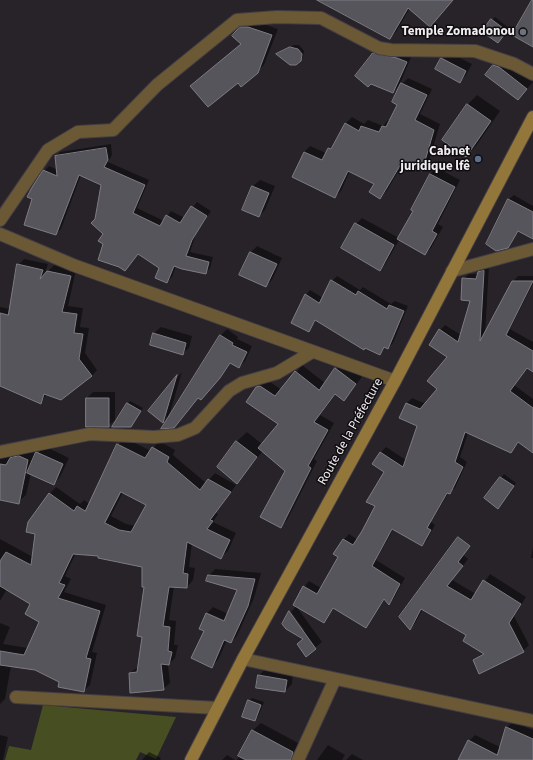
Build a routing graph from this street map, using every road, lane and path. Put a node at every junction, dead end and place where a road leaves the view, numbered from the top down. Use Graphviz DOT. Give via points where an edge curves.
graph roads {
  1 [pos="533,74"];
  2 [pos="533,117"];
  3 [pos="0,220"];
  4 [pos="0,234"];
  5 [pos="533,248"];
  6 [pos="452,271"];
  7 [pos="312,352"];
  8 [pos="395,381"];
  9 [pos="0,452"];
  10 [pos="243,658"];
  11 [pos="335,679"];
  12 [pos="16,697"];
  13 [pos="217,708"];
  14 [pos="533,720"];
  15 [pos="191,760"];
  16 [pos="298,760"];
  1 -- 3 [label="street" via="514,64 475,51 379,48 321,18 277,17 237,20 157,85 113,130 78,132 48,150"];
  2 -- 6 [label="street, Route de la Préfecture"];
  4 -- 7 [label="street" via="73,265"];
  5 -- 6 [label="street"];
  6 -- 8 [label="street, Route de la Préfecture"];
  7 -- 8 [label="street"];
  7 -- 9 [label="street" via="277,373 242,383 229,391 195,428 178,435 154,437 90,434"];
  8 -- 10 [label="street, Route de la Préfecture"];
  10 -- 11 [label="street"];
  10 -- 13 [label="street, Route de la Préfecture"];
  11 -- 14 [label="street"];
  11 -- 16 [label="street"];
  12 -- 13 [label="street"];
  13 -- 15 [label="street, Route de la Préfecture"];
}
